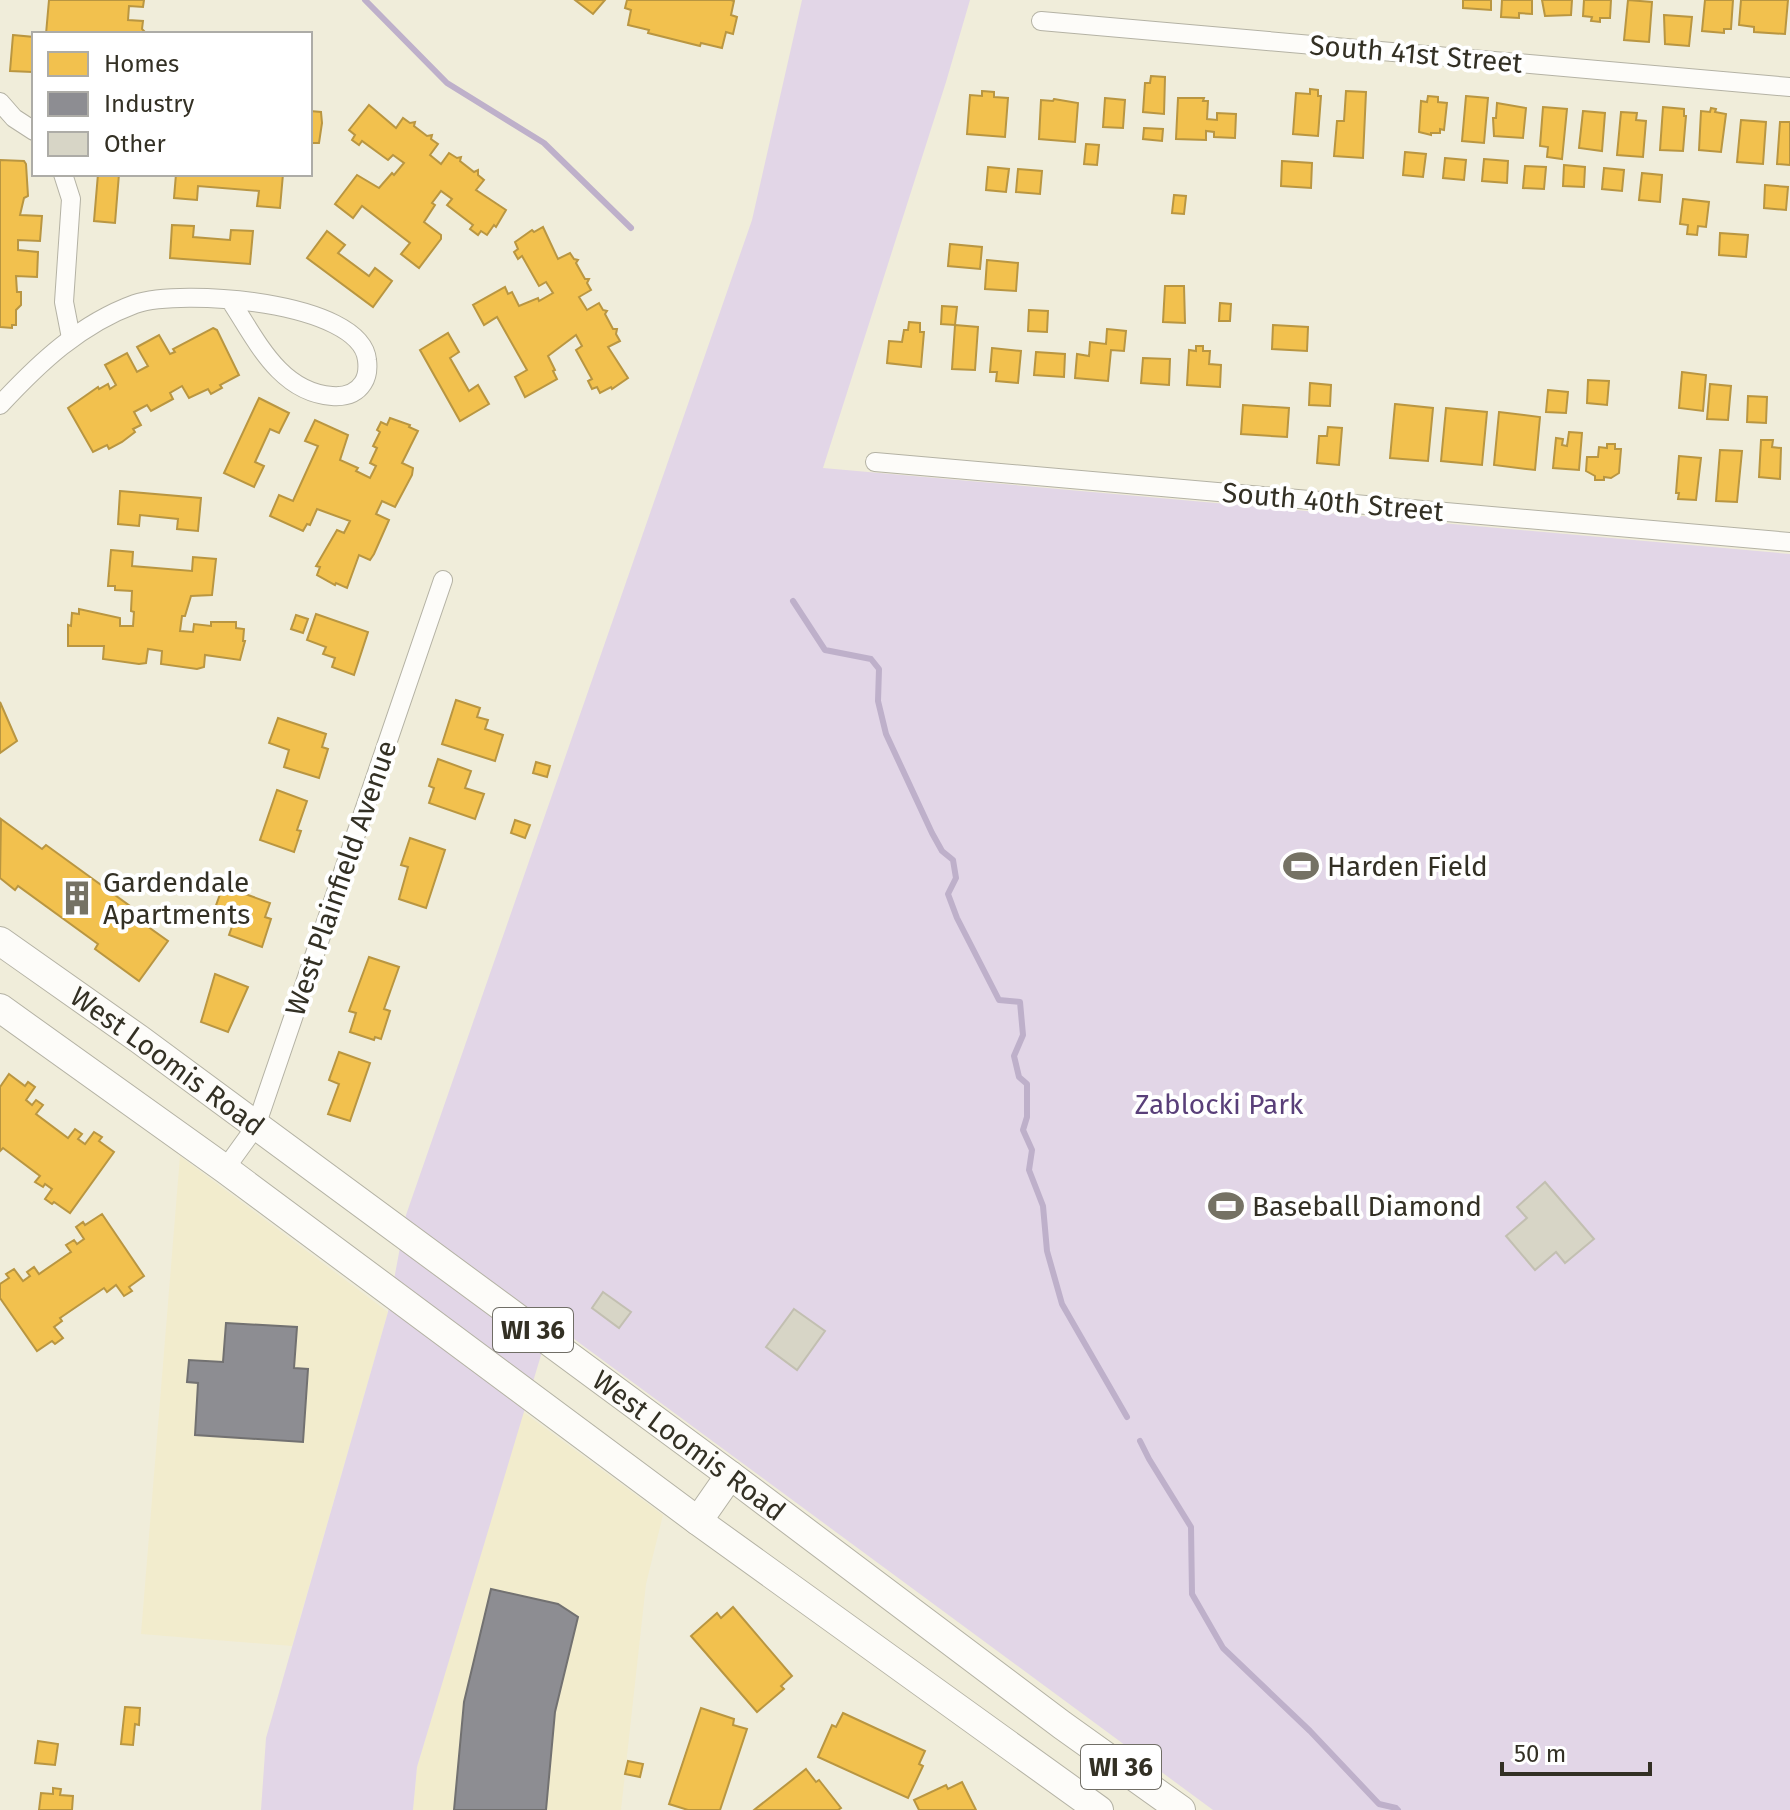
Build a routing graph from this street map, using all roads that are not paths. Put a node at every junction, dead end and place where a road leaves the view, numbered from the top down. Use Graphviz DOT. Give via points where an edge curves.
graph roads {
  1 [pos="1041,21"];
  2 [pos="1790,87"];
  3 [pos="0,102"];
  4 [pos="32,130"];
  5 [pos="64,176"];
  6 [pos="230,300"];
  7 [pos="71,338"];
  8 [pos="0,405"];
  9 [pos="875,462"];
  10 [pos="1790,542"];
  11 [pos="443,580"];
  12 [pos="0,941"];
  13 [pos="0,1008"];
  14 [pos="256,1126"];
  15 [pos="225,1169"];
  16 [pos="730,1475"];
  17 [pos="698,1521"];
  18 [pos="1099,1810"];
  19 [pos="1181,1810"];
  1 -- 2 [label="street, South 41st Street"];
  3 -- 4 [label="street"];
  5 -- 7 [label="street" via="71,199 64,302"];
  6 -- 6 [label="street" via="295,309 352,332 365,346 366,379 357,392 342,397 311,392 287,380"];
  6 -- 7 [label="street" via="138,303"];
  7 -- 8 [label="street"];
  9 -- 10 [label="street, South 40th Street"];
  11 -- 14 [label="street, West Plainfield Avenue"];
  12 -- 14 [label="main road, West Loomis Road / WI 36"];
  13 -- 15 [label="main road, West Loomis Road / WI 36"];
  14 -- 15 [label="street, West Plainfield Avenue"];
  14 -- 16 [label="main road, West Loomis Road / WI 36"];
  15 -- 17 [label="main road, West Loomis Road / WI 36"];
  16 -- 17 [label="main road"];
  16 -- 19 [label="main road, West Loomis Road / WI 36"];
  17 -- 18 [label="main road, West Loomis Road / WI 36"];
}
